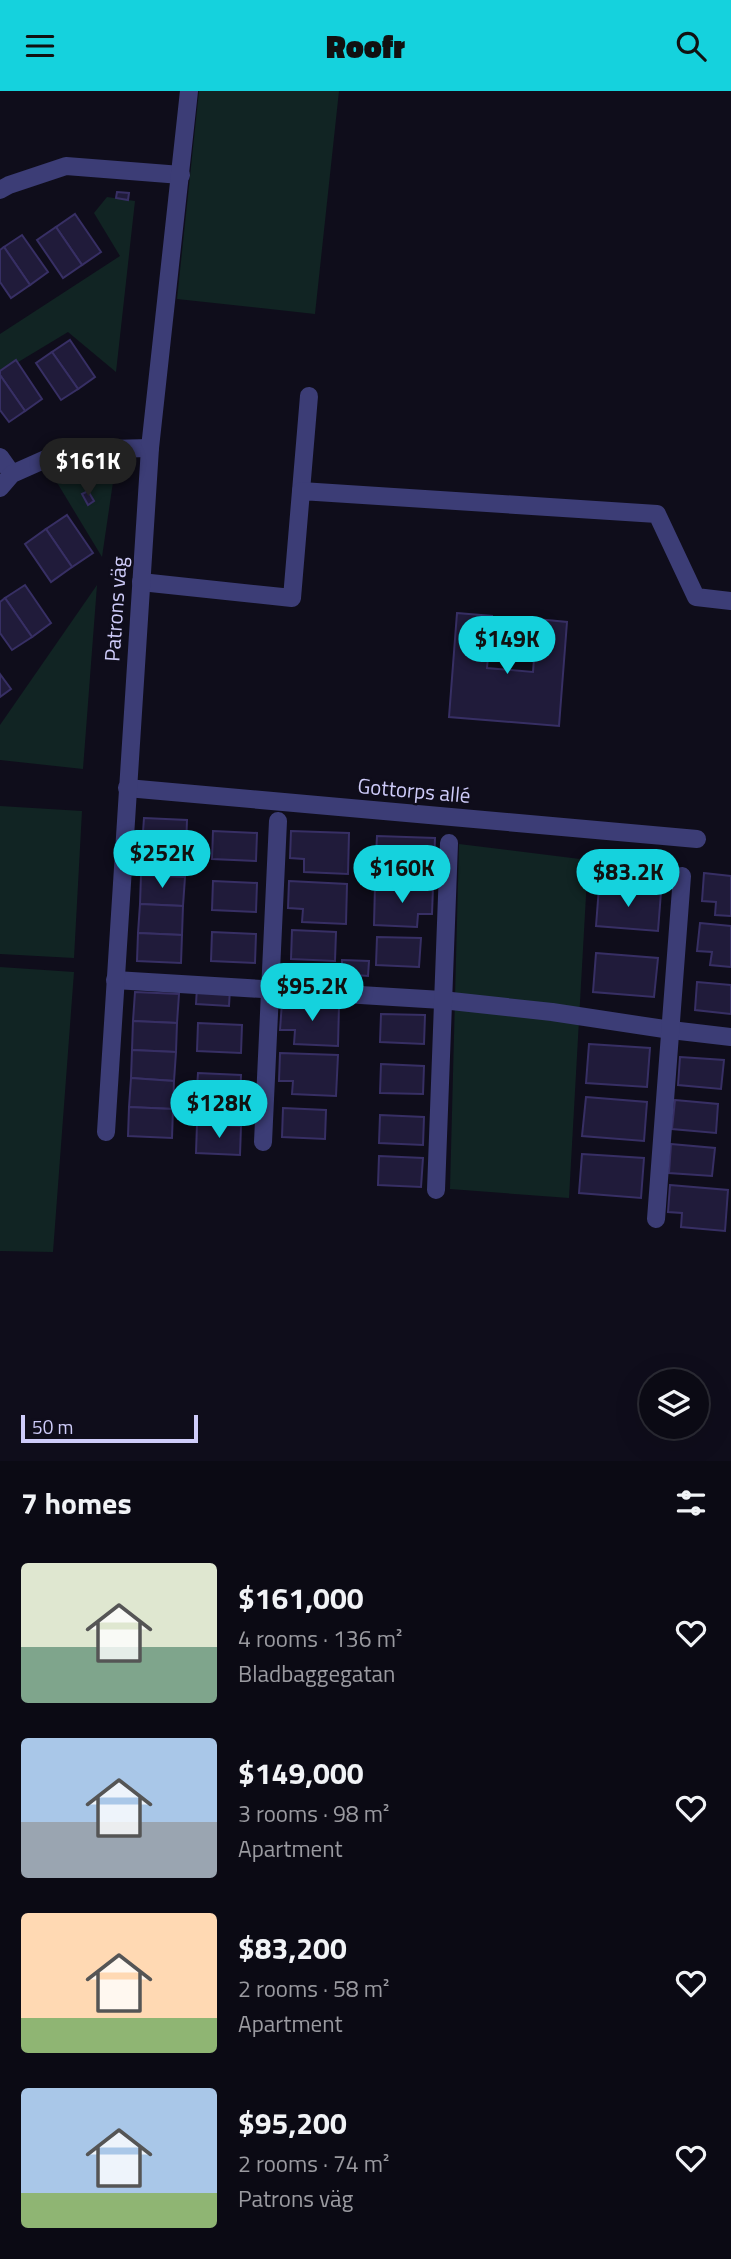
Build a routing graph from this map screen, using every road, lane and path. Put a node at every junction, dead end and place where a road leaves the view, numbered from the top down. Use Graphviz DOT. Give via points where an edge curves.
graph roads {
  1 [pos="189,91"];
  2 [pos="181,175"];
  3 [pos="0,190"];
  4 [pos="309,396"];
  5 [pos="150,448"];
  6 [pos="0,457"];
  7 [pos="6,481"];
  8 [pos="301,491"];
  9 [pos="141,582"];
  10 [pos="731,601"];
  11 [pos="127,788"];
  12 [pos="278,821"];
  13 [pos="697,839"];
  14 [pos="449,842"];
  15 [pos="682,876"];
  16 [pos="115,980"];
  17 [pos="270,990"];
  18 [pos="442,1000"];
  19 [pos="671,1031"];
  20 [pos="731,1037"];
  21 [pos="106,1132"];
  22 [pos="263,1142"];
  23 [pos="436,1190"];
  24 [pos="656,1219"];
  1 -- 2 [label="street, Patrons väg"];
  2 -- 3 [label="street" via="66,166"];
  2 -- 5 [label="street, Patrons väg"];
  4 -- 8 [label="street"];
  5 -- 7 [label="street" via="66,450"];
  5 -- 9 [label="street, Patrons väg"];
  6 -- 7 [label="street"];
  8 -- 9 [label="street" via="292,598"];
  8 -- 10 [label="street" via="656,514 696,597"];
  9 -- 11 [label="street, Patrons väg"];
  11 -- 13 [label="street, Gottorps allé"];
  11 -- 16 [label="street, Patrons väg"];
  12 -- 17 [label="street"];
  14 -- 18 [label="street"];
  15 -- 19 [label="street"];
  16 -- 17 [label="street"];
  16 -- 21 [label="street, Patrons väg"];
  17 -- 18 [label="street"];
  17 -- 22 [label="street"];
  18 -- 19 [label="street" via="552,1011"];
  18 -- 23 [label="street"];
  19 -- 20 [label="street"];
  19 -- 24 [label="street"];
}
